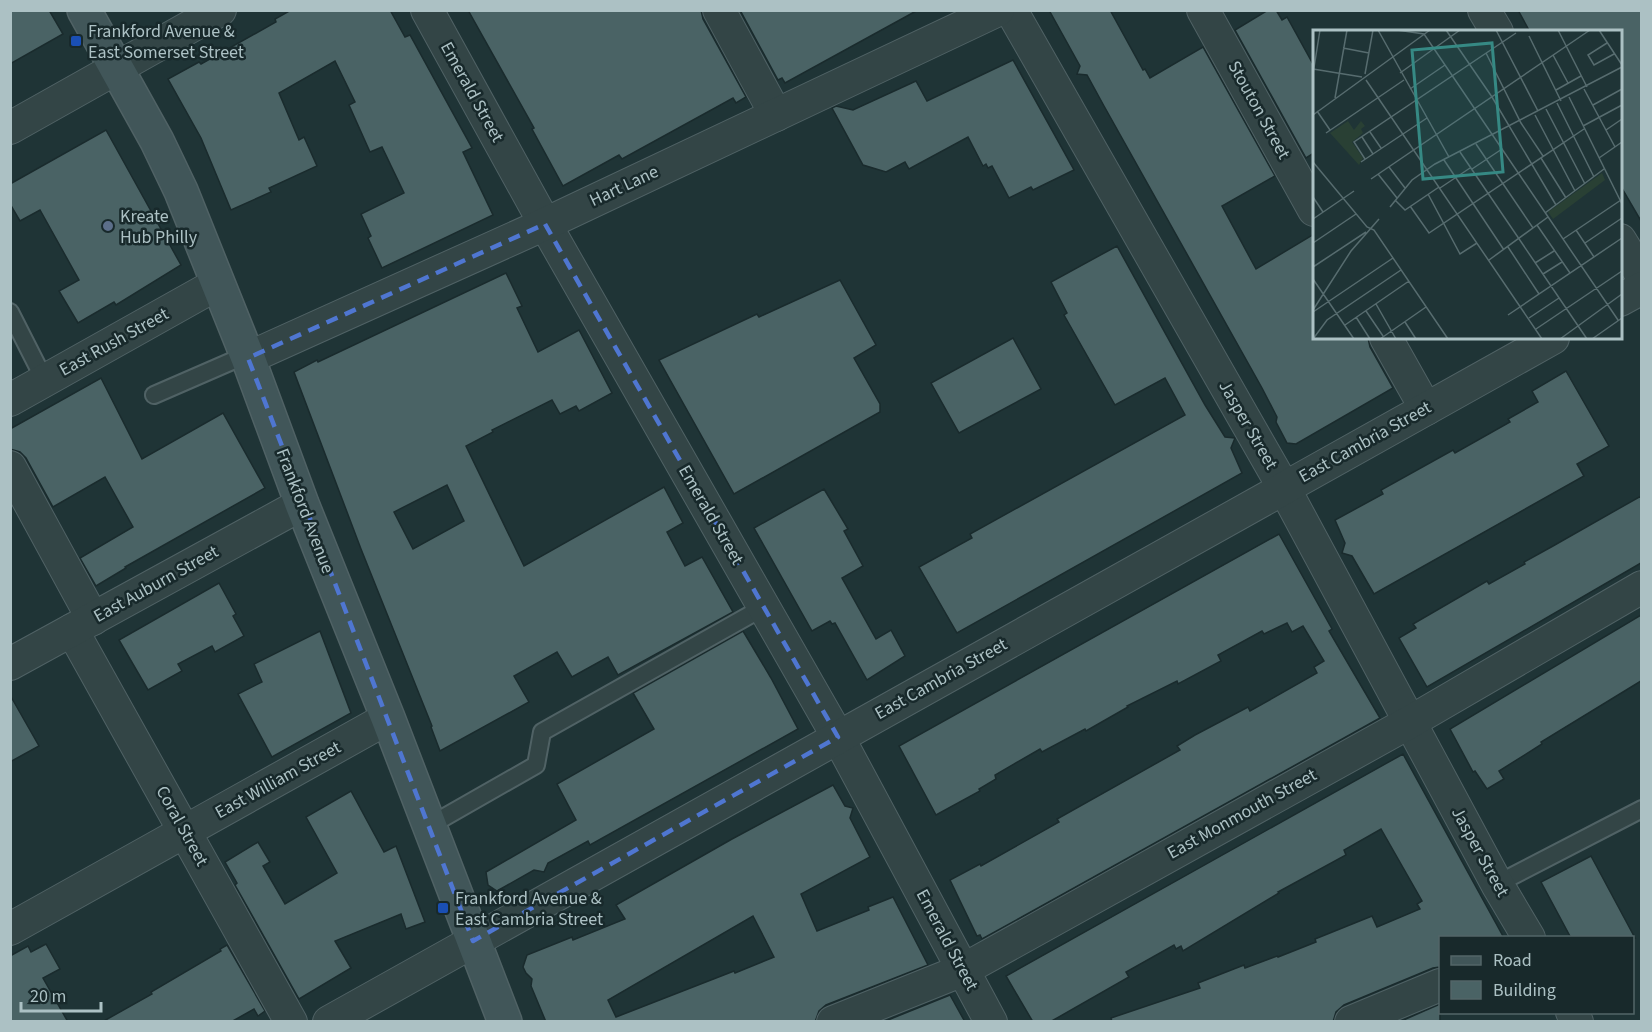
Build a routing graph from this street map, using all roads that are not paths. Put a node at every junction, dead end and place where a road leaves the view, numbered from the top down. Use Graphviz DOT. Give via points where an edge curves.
graph roads {
  1 [pos="84,10"];
  2 [pos="220,10"];
  3 [pos="427,10"];
  4 [pos="719,10"];
  5 [pos="998,10"];
  6 [pos="1011,10"];
  7 [pos="1203,10"];
  8 [pos="1484,10"];
  9 [pos="1496,30"];
  10 [pos="117,68"];
  11 [pos="776,115"];
  12 [pos="10,128"];
  13 [pos="1313,208"];
  14 [pos="544,224"];
  15 [pos="1622,243"];
  16 [pos="1641,276"];
  17 [pos="217,284"];
  18 [pos="1641,288"];
  19 [pos="1622,299"];
  20 [pos="10,312"];
  21 [pos="1387,339"];
  22 [pos="1551,339"];
  23 [pos="247,357"];
  24 [pos="45,381"];
  25 [pos="154,395"];
  26 [pos="10,400"];
  27 [pos="1426,409"];
  28 [pos="10,467"];
  29 [pos="1284,488"];
  30 [pos="302,504"];
  31 [pos="1641,587"];
  32 [pos="764,607"];
  33 [pos="83,624"];
  34 [pos="10,664"];
  35 [pos="388,718"];
  36 [pos="1410,722"];
  37 [pos="838,737"];
  38 [pos="1641,809"];
  39 [pos="429,826"];
  40 [pos="186,832"];
  41 [pos="1497,884"];
  42 [pos="10,929"];
  43 [pos="1528,936"];
  44 [pos="473,941"];
  45 [pos="963,970"];
  46 [pos="1439,985"];
  47 [pos="291,1022"];
  48 [pos="329,1022"];
  49 [pos="505,1022"];
  50 [pos="833,1022"];
  51 [pos="991,1022"];
  52 [pos="1351,1022"];
  1 -- 10 [label="main road, Frankford Avenue"];
  2 -- 10 [label="street"];
  3 -- 14 [label="street, Emerald Street"];
  4 -- 11 [label="street"];
  5 -- 11 [label="street, Hart Lane"];
  6 -- 29 [label="street, Jasper Street"];
  7 -- 13 [label="street, Stouton Street"];
  8 -- 9 [label="street"];
  10 -- 12 [label="street"];
  10 -- 17 [label="main road, Frankford Avenue" via="172,168"];
  11 -- 14 [label="street, Hart Lane"];
  14 -- 23 [label="street, Hart Lane"];
  14 -- 32 [label="street, Emerald Street"];
  15 -- 16 [label="street"];
  17 -- 23 [label="main road, Frankford Avenue"];
  17 -- 24 [label="street, East Rush Street"];
  18 -- 19 [label="street"];
  20 -- 24 [label="lane"];
  21 -- 27 [label="street"];
  22 -- 27 [label="street, East Cambria Street"];
  23 -- 25 [label="lane"];
  23 -- 30 [label="main road, Frankford Avenue"];
  24 -- 26 [label="street, East Rush Street"];
  27 -- 29 [label="street, East Cambria Street"];
  28 -- 33 [label="street, Coral Street"];
  29 -- 36 [label="street, Jasper Street"];
  29 -- 37 [label="street, East Cambria Street"];
  30 -- 33 [label="street, East Auburn Street"];
  30 -- 35 [label="main road, Frankford Avenue"];
  31 -- 36 [label="street, East Monmouth Street"];
  32 -- 37 [label="street, Emerald Street"];
  32 -- 39 [label="lane" via="542,732 536,765"];
  33 -- 34 [label="street, East Auburn Street"];
  33 -- 40 [label="street, Coral Street"];
  35 -- 39 [label="main road, Frankford Avenue"];
  35 -- 40 [label="street, East William Street"];
  36 -- 41 [label="street, Jasper Street"];
  36 -- 45 [label="street, East Monmouth Street"];
  37 -- 44 [label="street, East Cambria Street"];
  37 -- 45 [label="street, Emerald Street"];
  38 -- 41 [label="lane"];
  39 -- 44 [label="main road, Frankford Avenue"];
  40 -- 42 [label="street, East William Street"];
  40 -- 47 [label="street, Coral Street"];
  41 -- 43 [label="street, Jasper Street"];
  44 -- 48 [label="street, East Cambria Street"];
  44 -- 49 [label="main road, Frankford Avenue"];
  45 -- 50 [label="street, East Monmouth Street"];
  45 -- 51 [label="street, Emerald Street"];
  46 -- 52 [label="street"];
}
